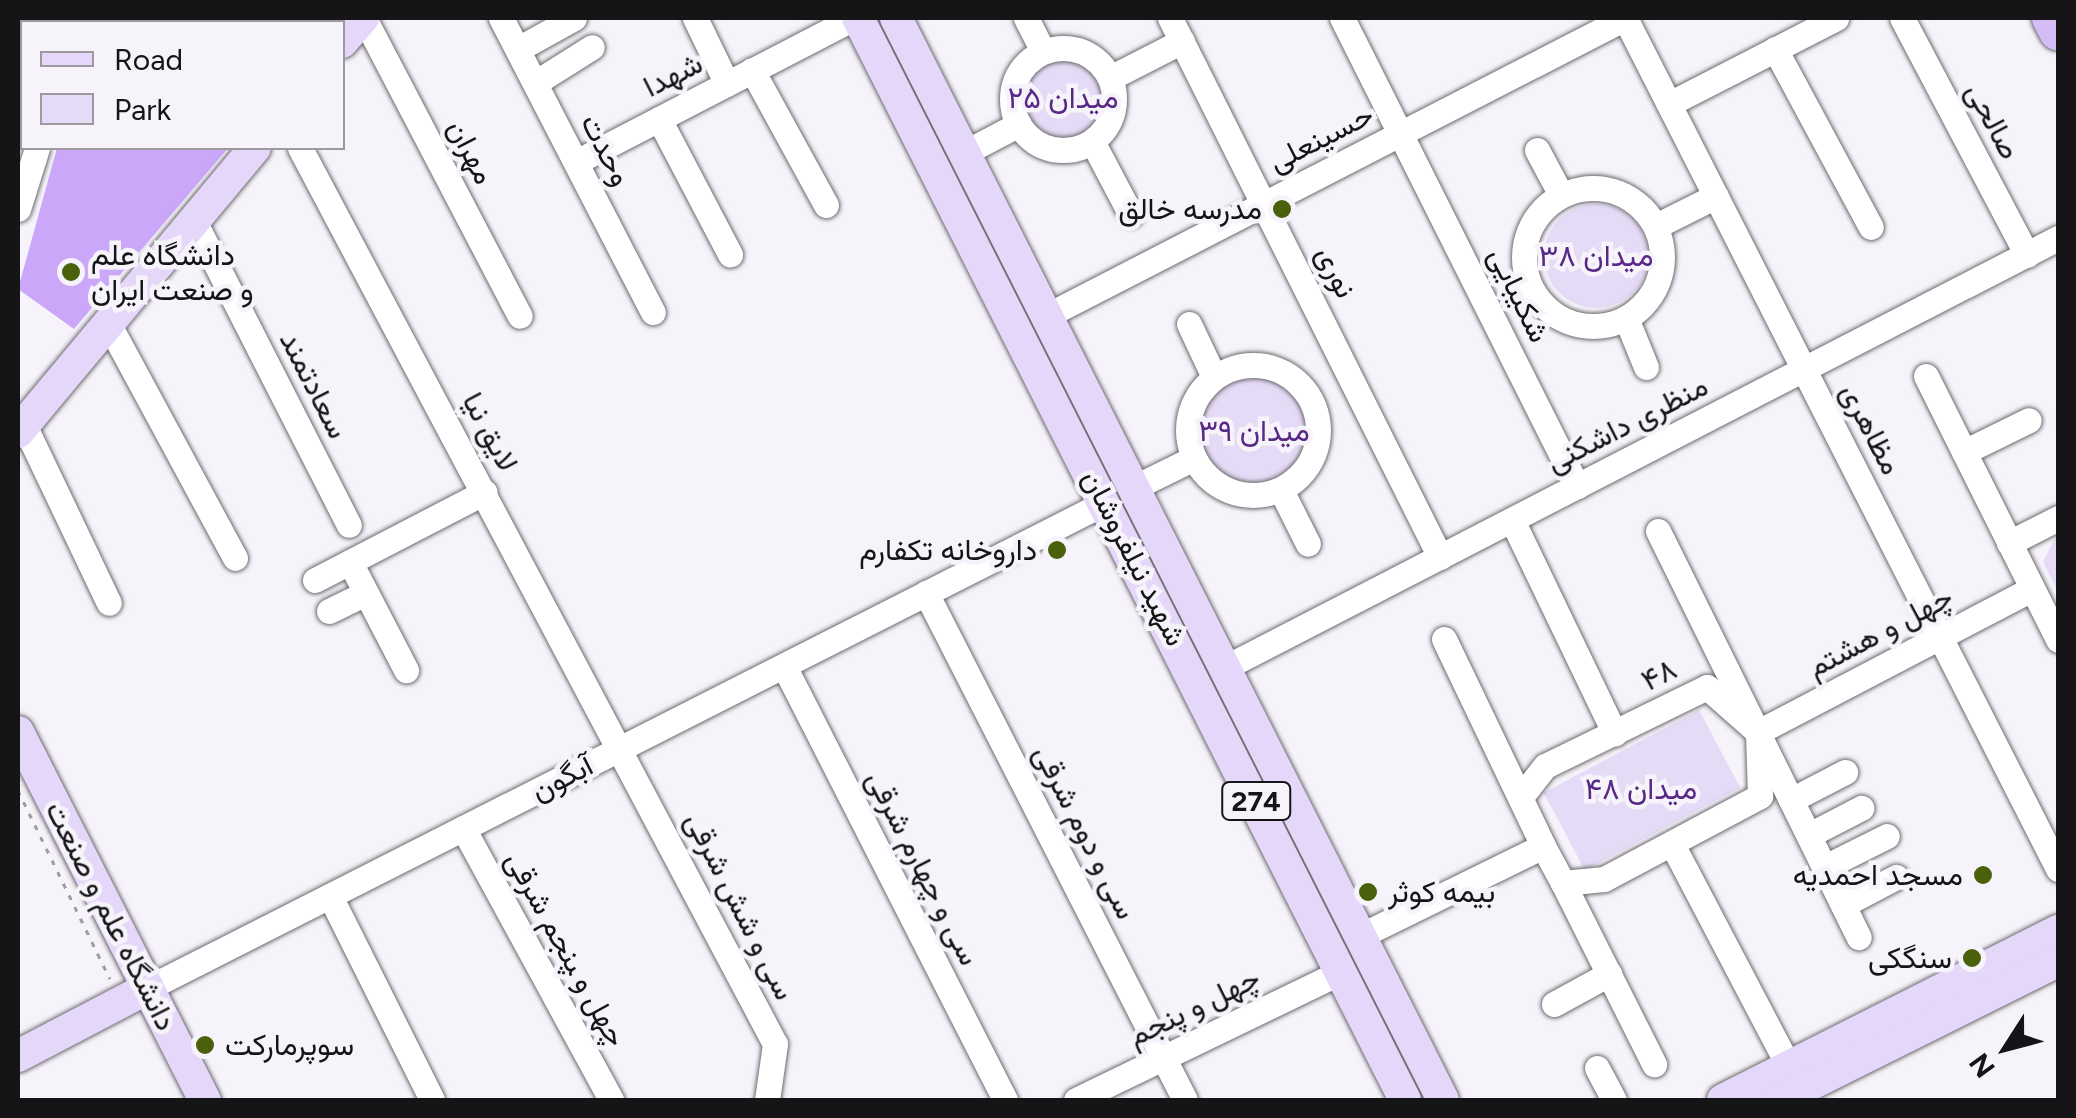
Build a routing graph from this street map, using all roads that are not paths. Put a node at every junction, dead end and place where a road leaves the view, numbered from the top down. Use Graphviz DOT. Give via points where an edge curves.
graph roads {
  1 [pos="364,18"];
  2 [pos="501,18"];
  3 [pos="574,18"];
  4 [pos="694,18"];
  5 [pos="856,18"];
  6 [pos="896,18"];
  7 [pos="1026,18"];
  8 [pos="1170,18"];
  9 [pos="1342,18"];
  10 [pos="1625,18"];
  11 [pos="1902,18"];
  12 [pos="2052,18"];
  13 [pos="1823,21"];
  14 [pos="2058,31"];
  15 [pos="345,39"];
  16 [pos="1182,41"];
  17 [pos="592,47"];
  18 [pos="518,49"];
  19 [pos="1775,49"];
  20 [pos="1043,51"];
  21 [pos="752,70"];
  22 [pos="1110,78"];
  23 [pos="535,83"];
  24 [pos="727,84"];
  25 [pos="1669,104"];
  26 [pos="660,119"];
  27 [pos="1018,124"];
  28 [pos="1402,132"];
  29 [pos="1093,143"];
  30 [pos="36,150"];
  31 [pos="253,150"];
  32 [pos="301,150"];
  33 [pos="1537,150"];
  34 [pos="964,153"];
  35 [pos="576,162"];
  36 [pos="1560,195"];
  37 [pos="1716,196"];
  38 [pos="1266,203"];
  39 [pos="826,205"];
  40 [pos="18,209"];
  41 [pos="1132,215"];
  42 [pos="194,220"];
  43 [pos="1656,226"];
  44 [pos="1871,227"];
  45 [pos="2058,238"];
  46 [pos="730,254"];
  47 [pos="2027,255"];
  48 [pos="1532,288"];
  49 [pos="1490,310"];
  50 [pos="653,312"];
  51 [pos="520,316"];
  52 [pos="1046,316"];
  53 [pos="1626,318"];
  54 [pos="108,323"];
  55 [pos="1189,324"];
  56 [pos="1646,368"];
  57 [pos="1804,370"];
  58 [pos="1350,374"];
  59 [pos="1926,376"];
  60 [pos="1214,377"];
  61 [pos="1309,393"];
  62 [pos="2028,420"];
  63 [pos="21,428"];
  64 [pos="1964,452"];
  65 [pos="1194,458"];
  66 [pos="1577,486"];
  67 [pos="1280,490"];
  68 [pos="485,492"];
  69 [pos="1120,495"];
  70 [pos="2058,518"];
  71 [pos="1512,520"];
  72 [pos="349,525"];
  73 [pos="1658,531"];
  74 [pos="2009,543"];
  75 [pos="1308,544"];
  76 [pos="1440,557"];
  77 [pos="236,558"];
  78 [pos="350,562"];
  79 [pos="315,580"];
  80 [pos="2032,589"];
  81 [pos="366,593"];
  82 [pos="926,593"];
  83 [pos="109,602"];
  84 [pos="329,612"];
  85 [pos="2057,633"];
  86 [pos="1941,638"];
  87 [pos="1444,639"];
  88 [pos="784,666"];
  89 [pos="1224,668"];
  90 [pos="406,670"];
  91 [pos="18,732"];
  92 [pos="1758,732"];
  93 [pos="1615,734"];
  94 [pos="622,748"];
  95 [pos="1845,772"];
  96 [pos="1521,797"];
  97 [pos="1791,800"];
  98 [pos="1861,808"];
  99 [pos="463,828"];
  100 [pos="1809,835"];
  101 [pos="1887,836"];
  102 [pos="1672,844"];
  103 [pos="1543,846"];
  104 [pos="1825,867"];
  105 [pos="2058,869"];
  106 [pos="1896,877"];
  107 [pos="1563,883"];
  108 [pos="330,896"];
  109 [pos="1843,904"];
  110 [pos="2058,931"];
  111 [pos="1360,936"];
  112 [pos="1859,937"];
  113 [pos="128,949"];
  114 [pos="2058,961"];
  115 [pos="1341,972"];
  116 [pos="1609,974"];
  117 [pos="148,988"];
  118 [pos="106,996"];
  119 [pos="1554,1004"];
  120 [pos="18,1056"];
  121 [pos="1164,1058"];
  122 [pos="1654,1064"];
  123 [pos="1597,1068"];
  124 [pos="1791,1090"];
  125 [pos="205,1100"];
  126 [pos="432,1100"];
  127 [pos="611,1100"];
  128 [pos="767,1100"];
  129 [pos="1005,1100"];
  130 [pos="1076,1100"];
  131 [pos="1185,1100"];
  132 [pos="1405,1100"];
  133 [pos="1443,1100"];
  134 [pos="1614,1100"];
  135 [pos="1724,1100"];
  1 -- 15 [label="main road"];
  1 -- 51 [label="street, مهران"];
  2 -- 18 [label="street, وحدت"];
  3 -- 18 [label="street"];
  4 -- 24 [label="street"];
  5 -- 21 [label="street, شهدا"];
  5 -- 69 [label="main road, شهید نیلفروشان / 274"];
  6 -- 34 [label="main road, 274"];
  7 -- 20 [label="street"];
  8 -- 16 [label="street, نوری"];
  9 -- 28 [label="street, شکیبایی"];
  10 -- 25 [label="street, مظاهری"];
  10 -- 28 [label="street, حسینعلی"];
  11 -- 47 [label="street, صالحی"];
  12 -- 14 [label="highway"];
  13 -- 19 [label="street"];
  16 -- 22 [label="street"];
  16 -- 38 [label="street, نوری"];
  17 -- 23 [label="street"];
  18 -- 23 [label="street, وحدت"];
  19 -- 25 [label="street"];
  19 -- 44 [label="street"];
  20 -- 22 [label="street" via="1074,48"];
  20 -- 27 [label="street" via="1029,60 1012,89"];
  21 -- 24 [label="street, شهدا"];
  21 -- 39 [label="street"];
  22 -- 29 [label="street" via="1114,111"];
  23 -- 35 [label="street, وحدت"];
  24 -- 26 [label="street, شهدا"];
  25 -- 37 [label="street, مظاهری"];
  26 -- 35 [label="street, شهدا"];
  26 -- 46 [label="street"];
  27 -- 29 [label="street" via="1052,149"];
  27 -- 34 [label="street"];
  28 -- 38 [label="street, حسینعلی"];
  28 -- 49 [label="street, شکیبایی"];
  29 -- 41 [label="street"];
  30 -- 40 [label="street"];
  31 -- 42 [label="main road"];
  32 -- 68 [label="street, لایق نیا"];
  33 -- 36 [label="street"];
  34 -- 52 [label="main road, 274"];
  35 -- 50 [label="street, وحدت"];
  36 -- 43 [label="street" via="1604,188 1625,195"];
  36 -- 48 [label="street" via="1537,217 1525,246"];
  37 -- 43 [label="street"];
  37 -- 57 [label="street, مظاهری"];
  38 -- 52 [label="street, حسینعلی"];
  38 -- 58 [label="street, نوری"];
  42 -- 54 [label="main road"];
  42 -- 72 [label="street, سعادتمند"];
  43 -- 53 [label="street" via="1662,268 1643,306"];
  45 -- 47 [label="street, منظری داشکنی"];
  47 -- 57 [label="street, منظری داشکنی"];
  48 -- 49 [label="street"];
  48 -- 53 [label="street" via="1562,319 1605,325"];
  49 -- 66 [label="street, شکیبایی"];
  52 -- 69 [label="main road, 274"];
  53 -- 56 [label="street"];
  54 -- 63 [label="main road"];
  54 -- 77 [label="street"];
  55 -- 60 [label="street"];
  57 -- 66 [label="street, منظری داشکنی"];
  57 -- 86 [label="street, مظاهری"];
  58 -- 61 [label="street"];
  58 -- 76 [label="street, نوری"];
  59 -- 64 [label="street"];
  60 -- 61 [label="street" via="1251,364 1271,367"];
  60 -- 65 [label="street" via="1189,414"];
  61 -- 67 [label="street" via="1317,446 1297,479"];
  62 -- 64 [label="street"];
  63 -- 83 [label="street"];
  64 -- 74 [label="street"];
  65 -- 67 [label="street" via="1221,488 1251,495"];
  65 -- 69 [label="street, آبگون"];
  66 -- 71 [label="street, منظری داشکنی"];
  67 -- 75 [label="street"];
  68 -- 78 [label="street"];
  68 -- 94 [label="street, لایق نیا"];
  69 -- 82 [label="street, آبگون"];
  69 -- 89 [label="main road, شهید نیلفروشان / 274"];
  69 -- 115 [label="main road, شهید نیلفروشان / 274"];
  70 -- 74 [label="street"];
  71 -- 76 [label="street, منظری داشکنی"];
  71 -- 93 [label="street"];
  73 -- 92 [label="street"];
  74 -- 80 [label="street"];
  76 -- 89 [label="street, منظری داشکنی"];
  78 -- 79 [label="street"];
  78 -- 81 [label="street"];
  80 -- 85 [label="street"];
  80 -- 86 [label="street, چهل و هشتم"];
  81 -- 84 [label="street"];
  81 -- 90 [label="street"];
  82 -- 88 [label="street, آبگون"];
  82 -- 121 [label="street, سی و دوم شرقی"];
  86 -- 92 [label="street, چهل و هشتم"];
  86 -- 105 [label="street, مظاهری"];
  87 -- 96 [label="street"];
  88 -- 94 [label="street, آبگون"];
  88 -- 129 [label="street, سی و چهارم شرقی"];
  89 -- 111 [label="main road, شهید نیلفروشان / 274"];
  91 -- 113 [label="main road, دانشگاه علم و صنعت"];
  92 -- 93 [label="street, ۴۸" via="1706,686"];
  92 -- 97 [label="street"];
  92 -- 102 [label="street" via="1760,796"];
  93 -- 96 [label="street, ۴۸" via="1545,766"];
  94 -- 99 [label="street, آبگون"];
  94 -- 128 [label="street, سی و شش شرقی" via="776,1044"];
  95 -- 97 [label="street"];
  96 -- 103 [label="street"];
  97 -- 100 [label="street"];
  98 -- 100 [label="street"];
  99 -- 108 [label="street, آبگون"];
  99 -- 127 [label="street, چهل و ‍پنجم شرقی"];
  100 -- 104 [label="street"];
  101 -- 104 [label="street"];
  102 -- 107 [label="street" via="1604,879"];
  102 -- 124 [label="street"];
  103 -- 107 [label="street"];
  103 -- 111 [label="street"];
  104 -- 109 [label="street"];
  106 -- 109 [label="street"];
  107 -- 116 [label="street"];
  108 -- 117 [label="street, آبگون"];
  108 -- 126 [label="street"];
  109 -- 112 [label="street"];
  110 -- 124 [label="main road"];
  111 -- 133 [label="main road, شهید نیلفروشان / 274"];
  113 -- 117 [label="main road, دانشگاه علم و صنعت"];
  113 -- 118 [label="main road" via="123,989"];
  114 -- 124 [label="main road"];
  115 -- 121 [label="street, چهل و پنجم"];
  115 -- 132 [label="main road, شهید نیلفروشان / 274"];
  116 -- 119 [label="street"];
  116 -- 122 [label="street"];
  117 -- 118 [label="main road, آبگون"];
  117 -- 125 [label="main road, دانشگاه علم و صنعت"];
  118 -- 120 [label="main road, آبگون"];
  121 -- 130 [label="street, چهل و پنجم"];
  121 -- 131 [label="street, سی و دوم شرقی"];
  123 -- 134 [label="street"];
  124 -- 135 [label="main road"];
}
